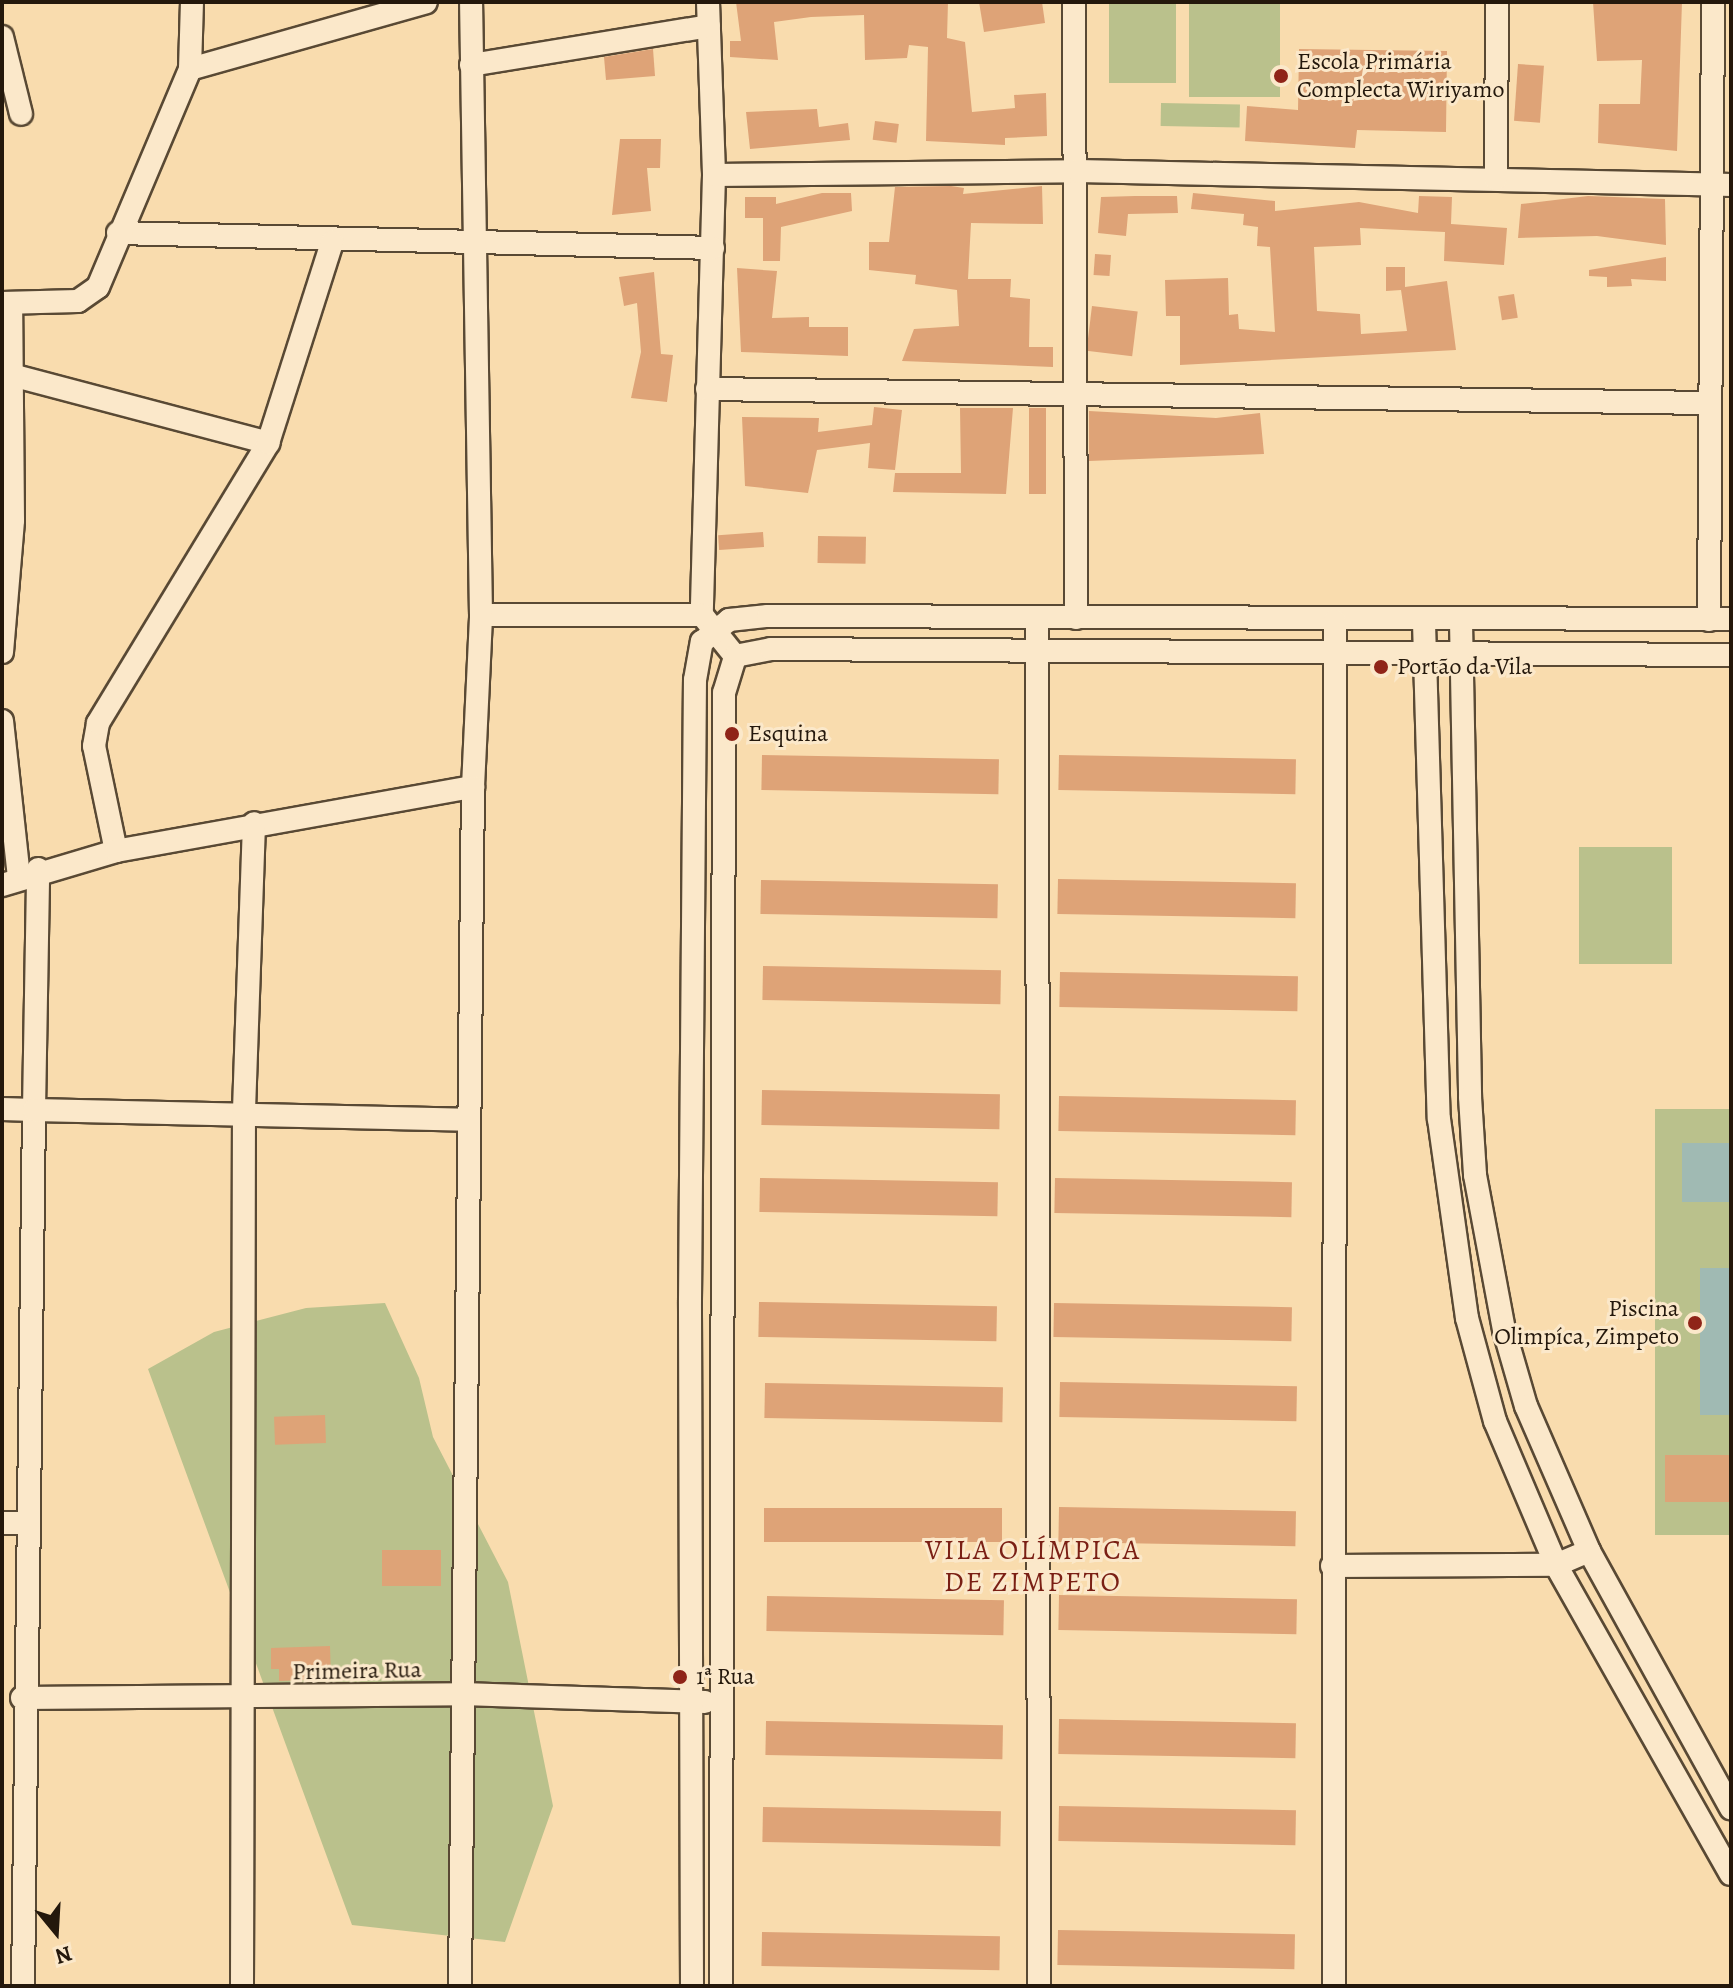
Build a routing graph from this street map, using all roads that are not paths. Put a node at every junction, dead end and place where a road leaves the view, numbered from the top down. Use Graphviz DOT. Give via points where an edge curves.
graph roads {
  1 [pos="192,2"];
  2 [pos="426,2"];
  3 [pos="471,2"];
  4 [pos="708,2"];
  5 [pos="1074,2"];
  6 [pos="1497,2"];
  7 [pos="1713,2"];
  8 [pos="709,26"];
  9 [pos="2,37"];
  10 [pos="471,65"];
  11 [pos="190,69"];
  12 [pos="21,114"];
  13 [pos="1078,171"];
  14 [pos="714,175"];
  15 [pos="1496,179"];
  16 [pos="1721,185"];
  17 [pos="118,233"];
  18 [pos="332,242"];
  19 [pos="475,247"];
  20 [pos="713,248"];
  21 [pos="7,303"];
  22 [pos="15,376"];
  23 [pos="707,389"];
  24 [pos="1081,397"];
  25 [pos="1707,403"];
  26 [pos="268,443"];
  27 [pos="481,615"];
  28 [pos="1076,618"];
  29 [pos="1037,619"];
  30 [pos="1720,619"];
  31 [pos="1335,621"];
  32 [pos="707,622"];
  33 [pos="1461,622"];
  34 [pos="1424,623"];
  35 [pos="2,652"];
  36 [pos="1039,654"];
  37 [pos="1731,655"];
  38 [pos="735,656"];
  39 [pos="1425,656"];
  40 [pos="1462,656"];
  41 [pos="1335,657"];
  42 [pos="2,721"];
  43 [pos="473,787"];
  44 [pos="254,823"];
  45 [pos="116,851"];
  46 [pos="20,877"];
  47 [pos="2,1109"];
  48 [pos="34,1110"];
  49 [pos="244,1110"];
  50 [pos="467,1120"];
  51 [pos="2,1523"];
  52 [pos="26,1523"];
  53 [pos="1589,1551"];
  54 [pos="1556,1565"];
  55 [pos="1332,1566"];
  56 [pos="463,1694"];
  57 [pos="22,1698"];
  58 [pos="245,1699"];
  59 [pos="692,1701"];
  60 [pos="721,1702"];
  61 [pos="1731,1808"];
  62 [pos="1731,1874"];
  63 [pos="23,1986"];
  64 [pos="242,1986"];
  65 [pos="460,1986"];
  66 [pos="692,1986"];
  67 [pos="721,1986"];
  68 [pos="1039,1986"];
  69 [pos="1334,1986"];
  1 -- 11 [label="street"];
  2 -- 11 [label="street"];
  3 -- 10 [label="street"];
  4 -- 8 [label="street"];
  5 -- 13 [label="street"];
  6 -- 15 [label="street"];
  7 -- 16 [label="street"];
  8 -- 10 [label="street"];
  8 -- 14 [label="street"];
  9 -- 12 [label="street"];
  10 -- 19 [label="street"];
  11 -- 17 [label="street"];
  13 -- 14 [label="street"];
  13 -- 15 [label="street"];
  13 -- 24 [label="street"];
  14 -- 20 [label="street"];
  15 -- 16 [label="street"];
  16 -- 25 [label="street"];
  17 -- 18 [label="street"];
  17 -- 21 [label="street" via="90,296"];
  18 -- 19 [label="street"];
  18 -- 26 [label="street"];
  19 -- 20 [label="street"];
  19 -- 27 [label="street"];
  20 -- 23 [label="street"];
  21 -- 22 [label="street"];
  22 -- 26 [label="street"];
  22 -- 35 [label="street"];
  23 -- 24 [label="street"];
  23 -- 32 [label="street"];
  24 -- 25 [label="street"];
  24 -- 28 [label="street"];
  25 -- 30 [label="street"];
  26 -- 45 [label="street" via="98,723 94,746"];
  27 -- 32 [label="street"];
  27 -- 43 [label="street"];
  28 -- 29 [label="street"];
  28 -- 31 [label="street"];
  29 -- 32 [label="street" via="768,616"];
  29 -- 36 [label="street"];
  30 -- 33 [label="street"];
  31 -- 34 [label="street"];
  31 -- 41 [label="street"];
  32 -- 38 [label="street"];
  32 -- 59 [label="street" via="695,680"];
  33 -- 34 [label="street"];
  33 -- 40 [label="street"];
  34 -- 39 [label="street"];
  36 -- 38 [label="street" via="771,649"];
  36 -- 41 [label="street"];
  36 -- 68 [label="street"];
  37 -- 40 [label="street"];
  38 -- 60 [label="street" via="724,693"];
  39 -- 40 [label="street"];
  39 -- 41 [label="street"];
  39 -- 54 [label="street" via="1447,1203 1495,1421"];
  40 -- 53 [label="street" via="1475,1175 1526,1406"];
  41 -- 55 [label="street"];
  42 -- 46 [label="street"];
  43 -- 44 [label="street"];
  43 -- 50 [label="street"];
  44 -- 45 [label="street"];
  44 -- 49 [label="street"];
  45 -- 46 [label="street"];
  46 -- 48 [label="street"];
  47 -- 48 [label="street"];
  48 -- 49 [label="street"];
  48 -- 52 [label="street"];
  49 -- 50 [label="street"];
  49 -- 58 [label="street"];
  50 -- 56 [label="street"];
  51 -- 52 [label="street"];
  52 -- 57 [label="street"];
  53 -- 54 [label="street"];
  53 -- 61 [label="street"];
  54 -- 55 [label="street"];
  54 -- 62 [label="street"];
  55 -- 69 [label="street"];
  56 -- 58 [label="street, Primeira Rua"];
  56 -- 59 [label="street, Primeira Rua"];
  56 -- 65 [label="street"];
  57 -- 58 [label="street, Primeira Rua"];
  57 -- 63 [label="street"];
  58 -- 64 [label="street"];
  59 -- 60 [label="street, Primeira Rua"];
  59 -- 66 [label="street"];
  60 -- 67 [label="street"];
}
